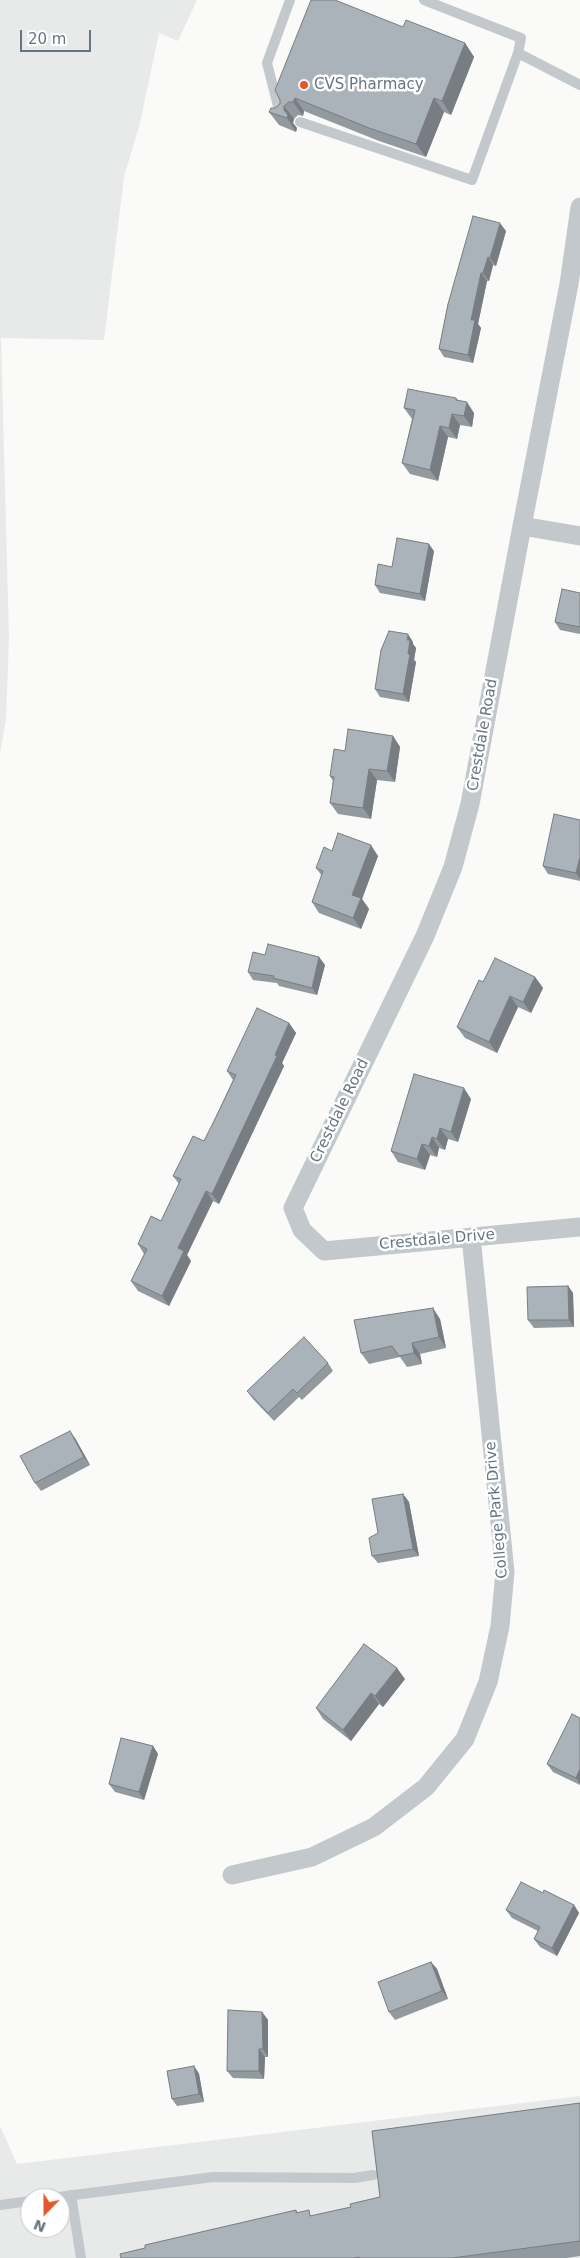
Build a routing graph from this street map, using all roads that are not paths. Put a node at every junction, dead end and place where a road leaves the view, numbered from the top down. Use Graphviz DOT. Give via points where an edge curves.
graph roads {
  1 [pos="290,0"];
  2 [pos="424,0"];
  3 [pos="518,53"];
  4 [pos="580,85"];
  5 [pos="283,115"];
  6 [pos="300,122"];
  7 [pos="580,207"];
  8 [pos="522,526"];
  9 [pos="580,536"];
  10 [pos="580,1227"];
  11 [pos="302,1230"];
  12 [pos="470,1237"];
  13 [pos="232,1875"];
  14 [pos="373,2174"];
  15 [pos="71,2195"];
  16 [pos="20,2203"];
  17 [pos="0,2206"];
  18 [pos="81,2258"];
  1 -- 5 [label="lane" via="268,63 280,114"];
  2 -- 3 [label="lane" via="521,38"];
  3 -- 4 [label="lane"];
  3 -- 6 [label="lane" via="472,180"];
  7 -- 8 [label="street, Crestdale Road" via="569,284"];
  8 -- 9 [label="street"];
  8 -- 11 [label="street, Crestdale Road" via="470,804 453,867 425,936 293,1208"];
  10 -- 12 [label="street, Crestdale Drive"];
  11 -- 12 [label="street, Crestdale Drive" via="324,1251"];
  12 -- 13 [label="street, College Park Drive" via="505,1572 500,1626 488,1682 465,1739 426,1787 374,1827 312,1857"];
  14 -- 15 [label="lane" via="354,2178 214,2177"];
  15 -- 18 [label="lane"];
  16 -- 17 [label="lane"];
}
